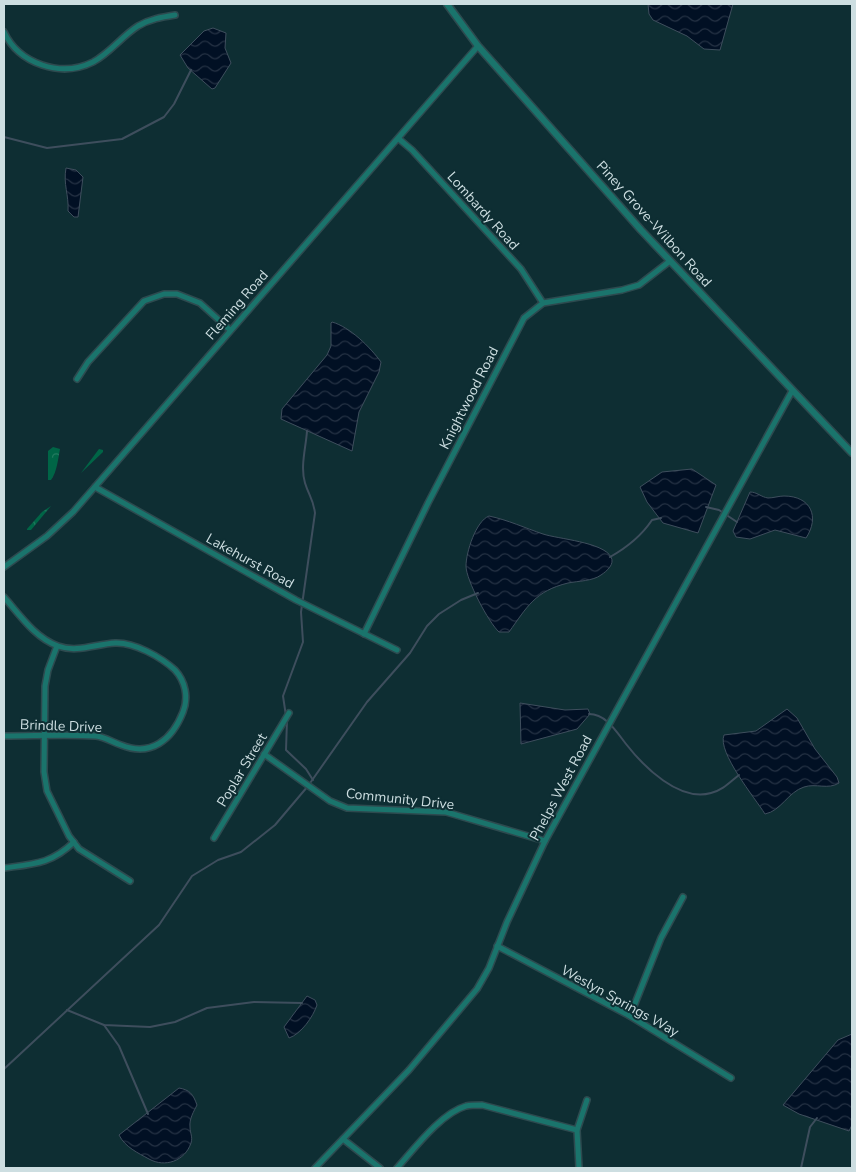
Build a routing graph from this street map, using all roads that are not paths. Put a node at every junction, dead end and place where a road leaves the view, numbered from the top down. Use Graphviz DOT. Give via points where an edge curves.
graph roads {
  1 [pos="447,4"];
  2 [pos="175,15"];
  3 [pos="4,32"];
  4 [pos="478,46"];
  5 [pos="399,139"];
  6 [pos="670,261"];
  7 [pos="543,302"];
  8 [pos="230,330"];
  9 [pos="77,379"];
  10 [pos="792,391"];
  11 [pos="852,453"];
  12 [pos="94,487"];
  13 [pos="4,567"];
  14 [pos="4,597"];
  15 [pos="364,634"];
  16 [pos="57,646"];
  17 [pos="397,650"];
  18 [pos="289,713"];
  19 [pos="4,736"];
  20 [pos="44,736"];
  21 [pos="264,754"];
  22 [pos="214,838"];
  23 [pos="545,841"];
  24 [pos="74,842"];
  25 [pos="4,868"];
  26 [pos="130,882"];
  27 [pos="683,897"];
  28 [pos="497,946"];
  29 [pos="630,1016"];
  30 [pos="731,1078"];
  31 [pos="587,1100"];
  32 [pos="577,1130"];
  33 [pos="343,1139"];
  34 [pos="315,1168"];
  35 [pos="380,1168"];
  36 [pos="397,1168"];
  37 [pos="579,1168"];
  1 -- 4 [label="street, Piney Grove-Wilbon Road"];
  2 -- 3 [label="street" via="153,19 139,26 92,62 65,68 31,61 14,50"];
  4 -- 5 [label="street, Fleming Road"];
  4 -- 6 [label="street, Piney Grove-Wilbon Road"];
  5 -- 7 [label="street, Lombardy Road" via="521,269"];
  5 -- 8 [label="street, Fleming Road"];
  6 -- 7 [label="street" via="639,285"];
  6 -- 10 [label="street, Piney Grove-Wilbon Road"];
  7 -- 15 [label="street, Knightwood Road" via="524,318 515,334"];
  8 -- 9 [label="street" via="200,303 178,294 164,294 144,301 88,362"];
  8 -- 12 [label="street, Fleming Road"];
  10 -- 11 [label="street, Piney Grove-Wilbon Road"];
  10 -- 23 [label="street, Phelps West Road"];
  12 -- 13 [label="street, Fleming Road" via="47,536"];
  12 -- 15 [label="street, Lakehurst Road" via="296,600"];
  14 -- 16 [label="street, Brindle Drive" via="40,636"];
  15 -- 17 [label="street, Lakehurst Road"];
  16 -- 20 [label="street" via="46,678"];
  16 -- 20 [label="street, Brindle Drive" via="76,649 122,643 139,649 170,665 180,676 186,704 171,734 161,744 146,749 130,748 103,737"];
  18 -- 21 [label="street, Poplar Street"];
  19 -- 20 [label="street, Brindle Drive"];
  20 -- 24 [label="street" via="47,790"];
  21 -- 22 [label="street, Poplar Street"];
  21 -- 23 [label="street, Community Drive" via="330,802 347,808 446,812"];
  23 -- 28 [label="street, Phelps West Road"];
  24 -- 25 [label="street" via="63,853 46,862"];
  24 -- 26 [label="street" via="85,854"];
  27 -- 29 [label="street" via="661,938"];
  28 -- 29 [label="street, Weslyn Springs Way"];
  28 -- 33 [label="street, Phelps West Road" via="489,968 466,1004"];
  29 -- 30 [label="street, Weslyn Springs Way"];
  31 -- 32 [label="street"];
  32 -- 36 [label="street" via="482,1105 466,1106 431,1130"];
  32 -- 37 [label="street"];
  33 -- 34 [label="street, Phelps West Road"];
  33 -- 35 [label="street"];
}
